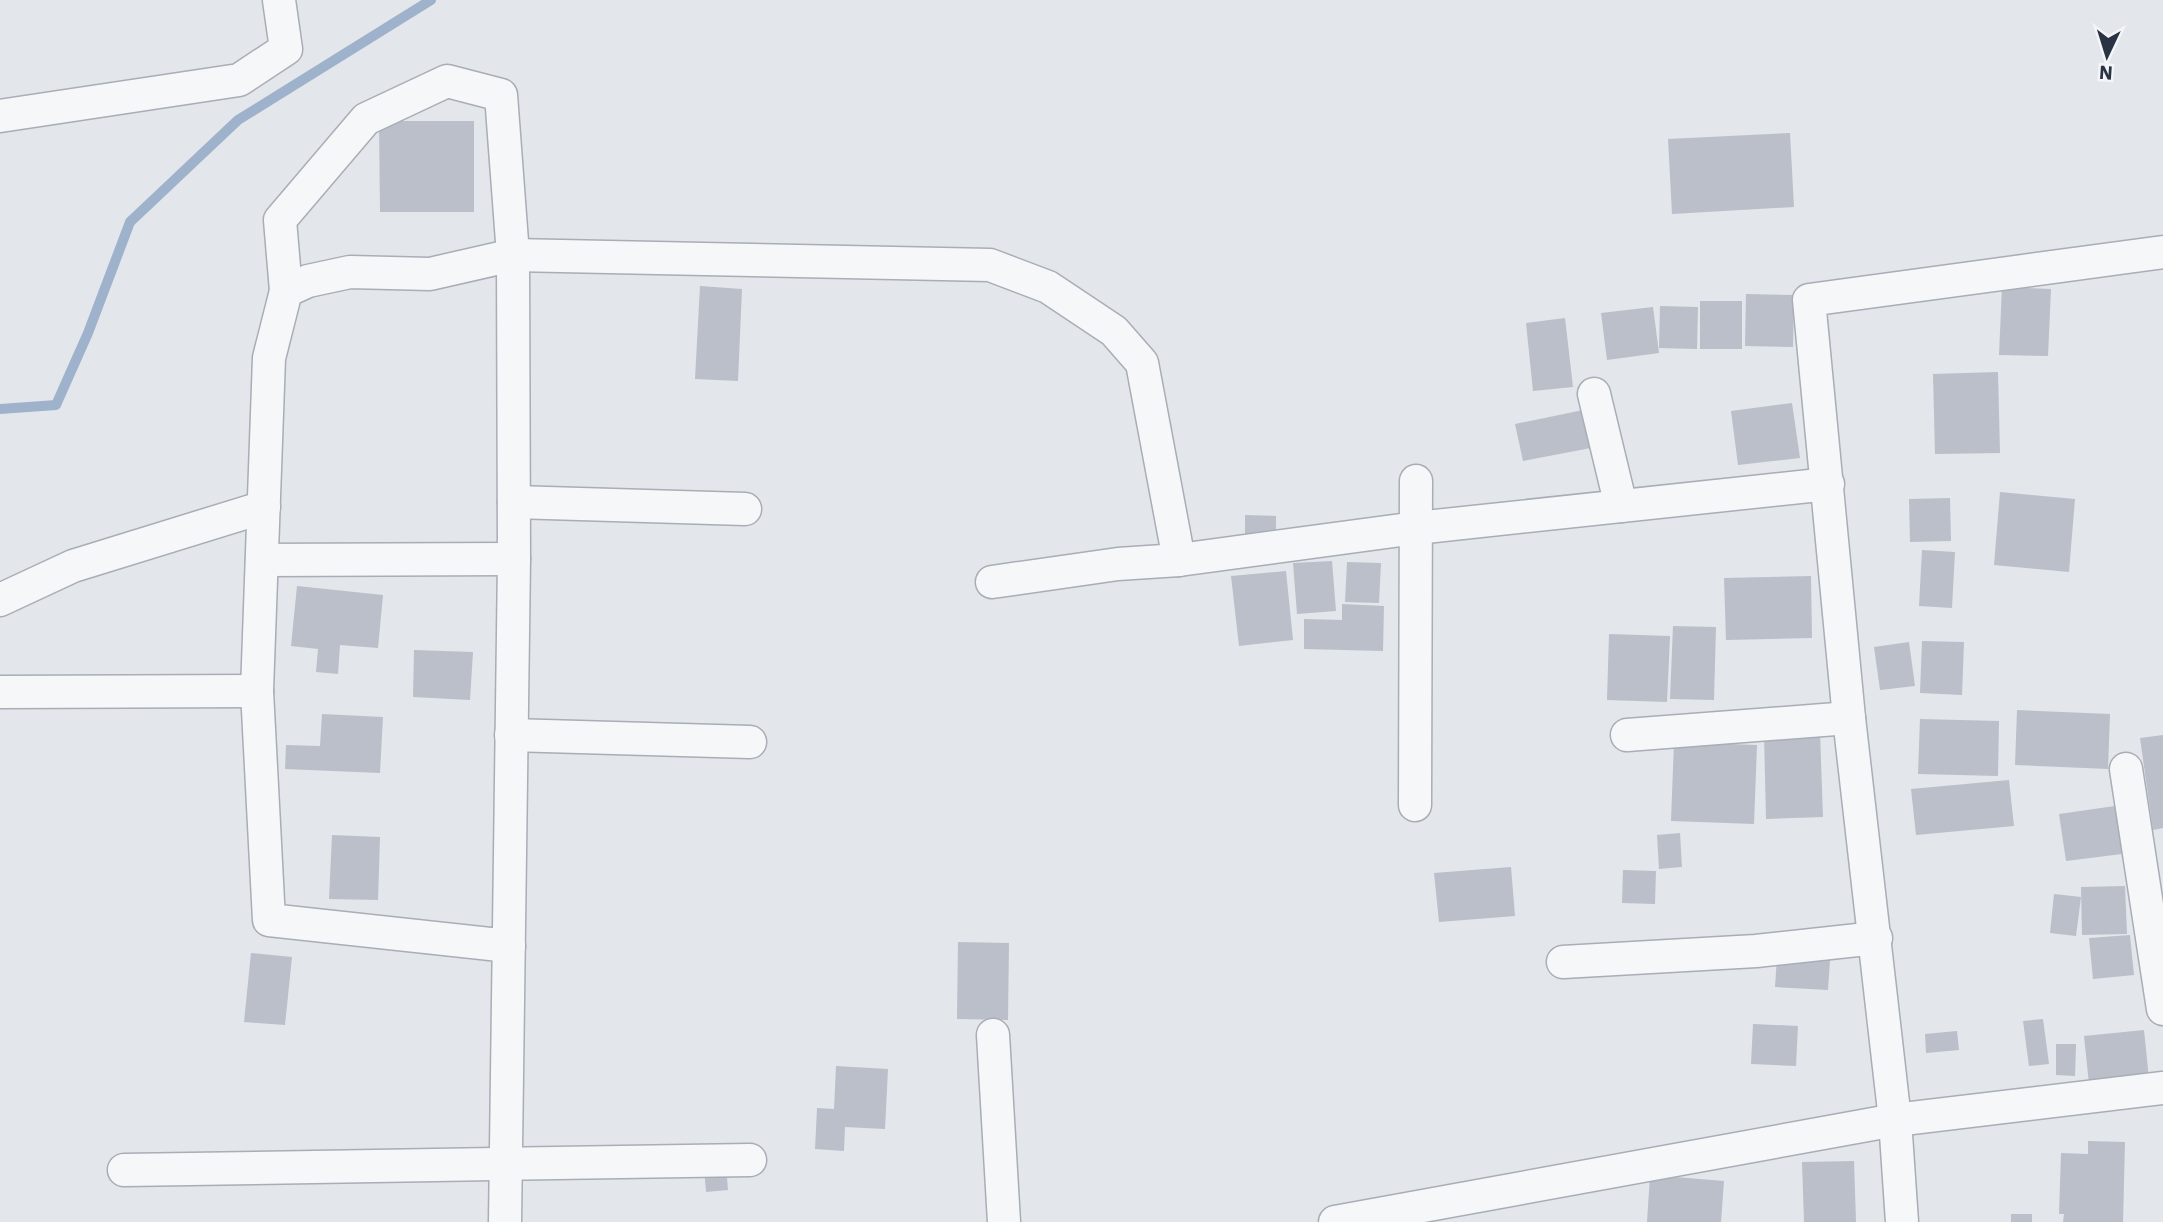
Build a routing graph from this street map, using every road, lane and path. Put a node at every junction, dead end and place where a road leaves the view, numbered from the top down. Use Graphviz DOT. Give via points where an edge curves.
graph roads {
  1 [pos="279,0"];
  2 [pos="0,116"];
  3 [pos="2163,252"];
  4 [pos="513,255"];
  5 [pos="286,291"];
  6 [pos="1594,394"];
  7 [pos="1416,481"];
  8 [pos="1828,484"];
  9 [pos="514,502"];
  10 [pos="1621,506"];
  11 [pos="264,507"];
  12 [pos="745,509"];
  13 [pos="1416,528"];
  14 [pos="514,559"];
  15 [pos="262,560"];
  16 [pos="1179,561"];
  17 [pos="992,582"];
  18 [pos="0,600"];
  19 [pos="257,691"];
  20 [pos="0,692"];
  21 [pos="1849,718"];
  22 [pos="511,735"];
  23 [pos="1627,735"];
  24 [pos="750,742"];
  25 [pos="2126,769"];
  26 [pos="1415,805"];
  27 [pos="1876,938"];
  28 [pos="509,946"];
  29 [pos="1563,962"];
  30 [pos="2163,1009"];
  31 [pos="993,1035"];
  32 [pos="2163,1088"];
  33 [pos="1895,1120"];
  34 [pos="750,1160"];
  35 [pos="506,1164"];
  36 [pos="124,1170"];
  37 [pos="505,1222"];
  38 [pos="1004,1222"];
  39 [pos="1335,1222"];
  40 [pos="1902,1222"];
  1 -- 2 [label="street" via="286,49 239,80"];
  3 -- 8 [label="street" via="1809,300"];
  4 -- 5 [label="street" via="430,274 350,272 307,281"];
  4 -- 5 [label="street" via="501,95 447,81 366,119 280,220"];
  4 -- 9 [label="street"];
  4 -- 16 [label="street" via="990,265 1048,286 1114,331 1142,363"];
  5 -- 11 [label="street" via="269,358"];
  6 -- 10 [label="street"];
  7 -- 13 [label="street"];
  8 -- 10 [label="street"];
  8 -- 21 [label="street"];
  9 -- 12 [label="street"];
  9 -- 14 [label="street"];
  10 -- 13 [label="street"];
  11 -- 15 [label="street"];
  11 -- 18 [label="street" via="73,566"];
  13 -- 16 [label="street"];
  13 -- 26 [label="street"];
  14 -- 15 [label="street"];
  14 -- 22 [label="street"];
  15 -- 19 [label="street"];
  16 -- 17 [label="street" via="1118,564"];
  19 -- 20 [label="street"];
  19 -- 28 [label="street" via="269,920"];
  21 -- 23 [label="street"];
  21 -- 27 [label="street"];
  22 -- 24 [label="street"];
  22 -- 28 [label="street"];
  25 -- 30 [label="street"];
  27 -- 29 [label="street"];
  27 -- 33 [label="street"];
  28 -- 35 [label="street"];
  31 -- 38 [label="street"];
  32 -- 33 [label="street"];
  33 -- 39 [label="street"];
  33 -- 40 [label="street"];
  34 -- 35 [label="street"];
  35 -- 36 [label="street"];
  35 -- 37 [label="street"];
}
